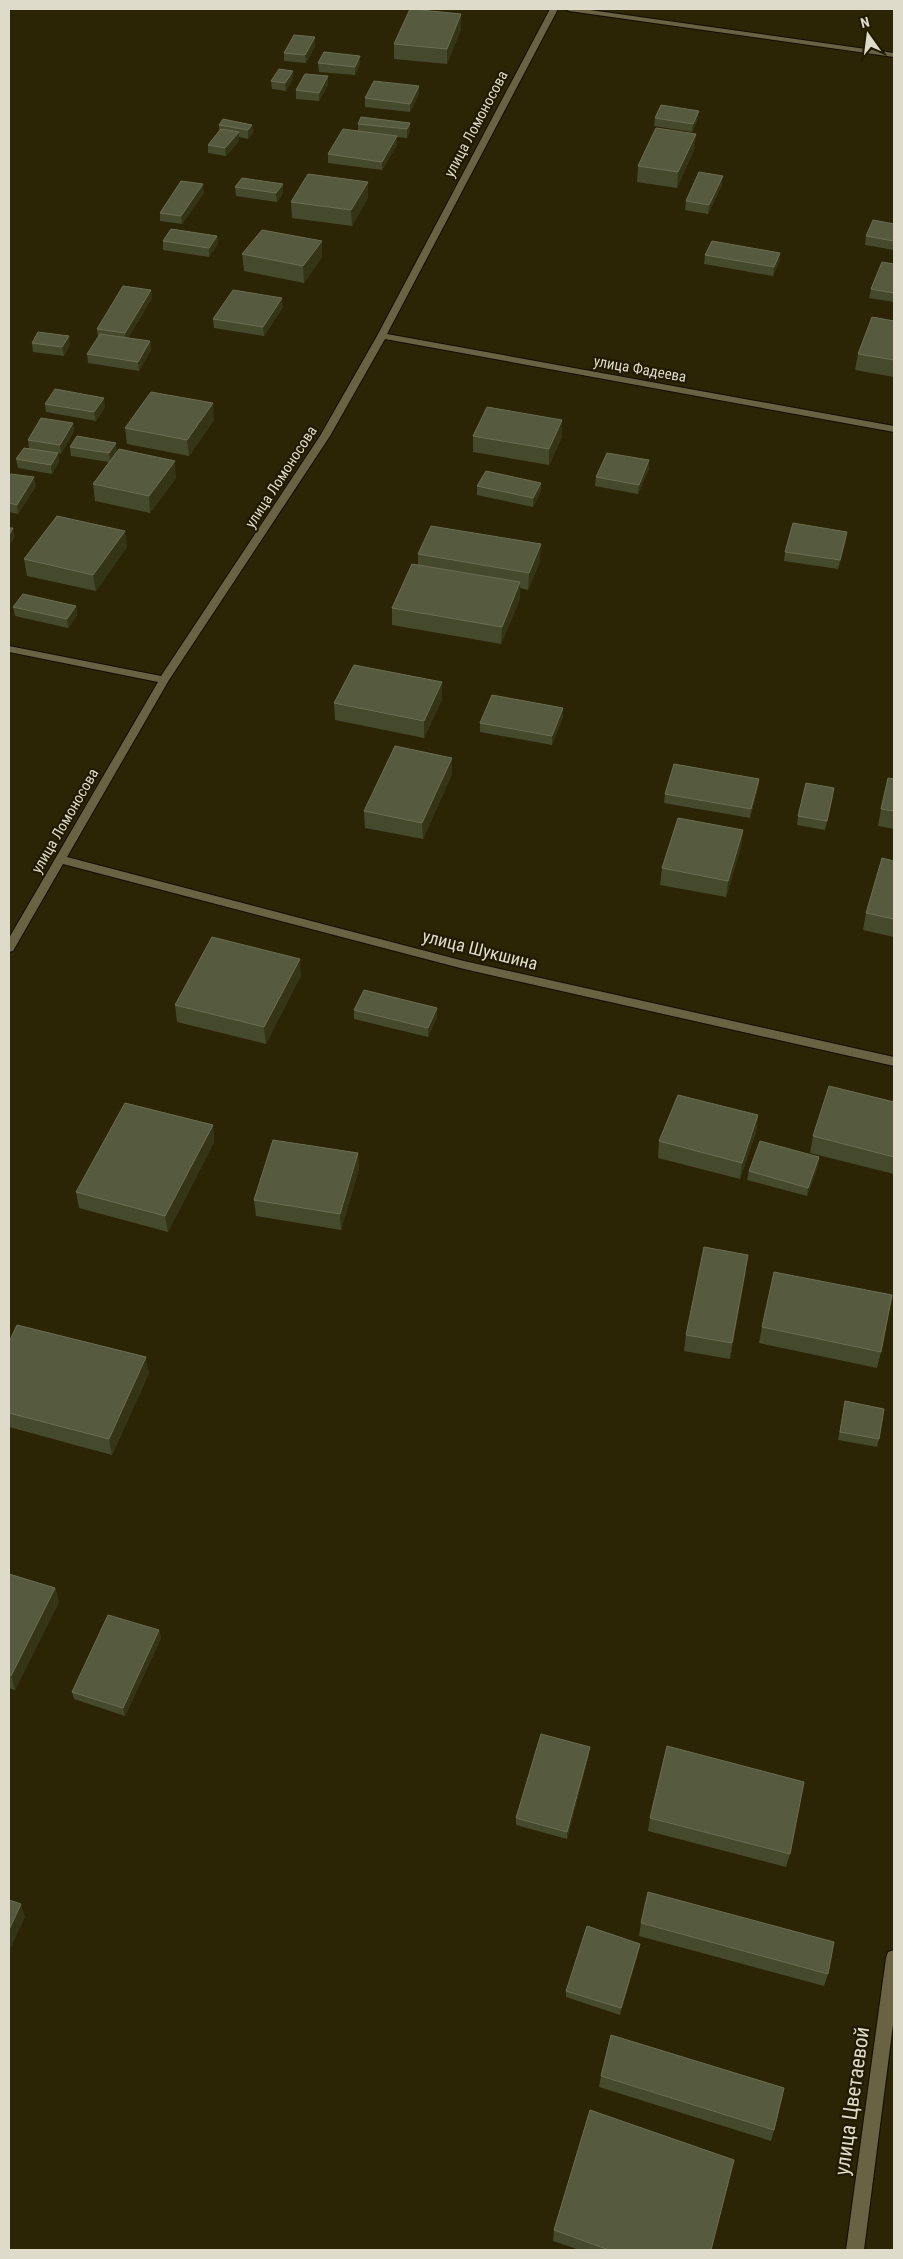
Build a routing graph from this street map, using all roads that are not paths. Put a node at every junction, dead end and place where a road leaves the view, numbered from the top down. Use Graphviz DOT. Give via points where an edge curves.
graph roads {
  1 [pos="554,9"];
  2 [pos="569,9"];
  3 [pos="894,55"];
  4 [pos="382,336"];
  5 [pos="894,429"];
  6 [pos="9,649"];
  7 [pos="164,680"];
  8 [pos="60,859"];
  9 [pos="9,948"];
  10 [pos="894,1062"];
  11 [pos="894,1958"];
  12 [pos="855,2250"];
  1 -- 4 [label="street, улица Ломоносова"];
  2 -- 3 [label="street"];
  4 -- 5 [label="street, улица Фадеева"];
  4 -- 7 [label="street, улица Ломоносова" via="325,436"];
  6 -- 7 [label="street"];
  7 -- 8 [label="street, улица Ломоносова"];
  8 -- 9 [label="street, улица Ломоносова"];
  8 -- 10 [label="street, улица Шукшина" via="464,966"];
  11 -- 12 [label="street, улица Цветаевой"];
}
